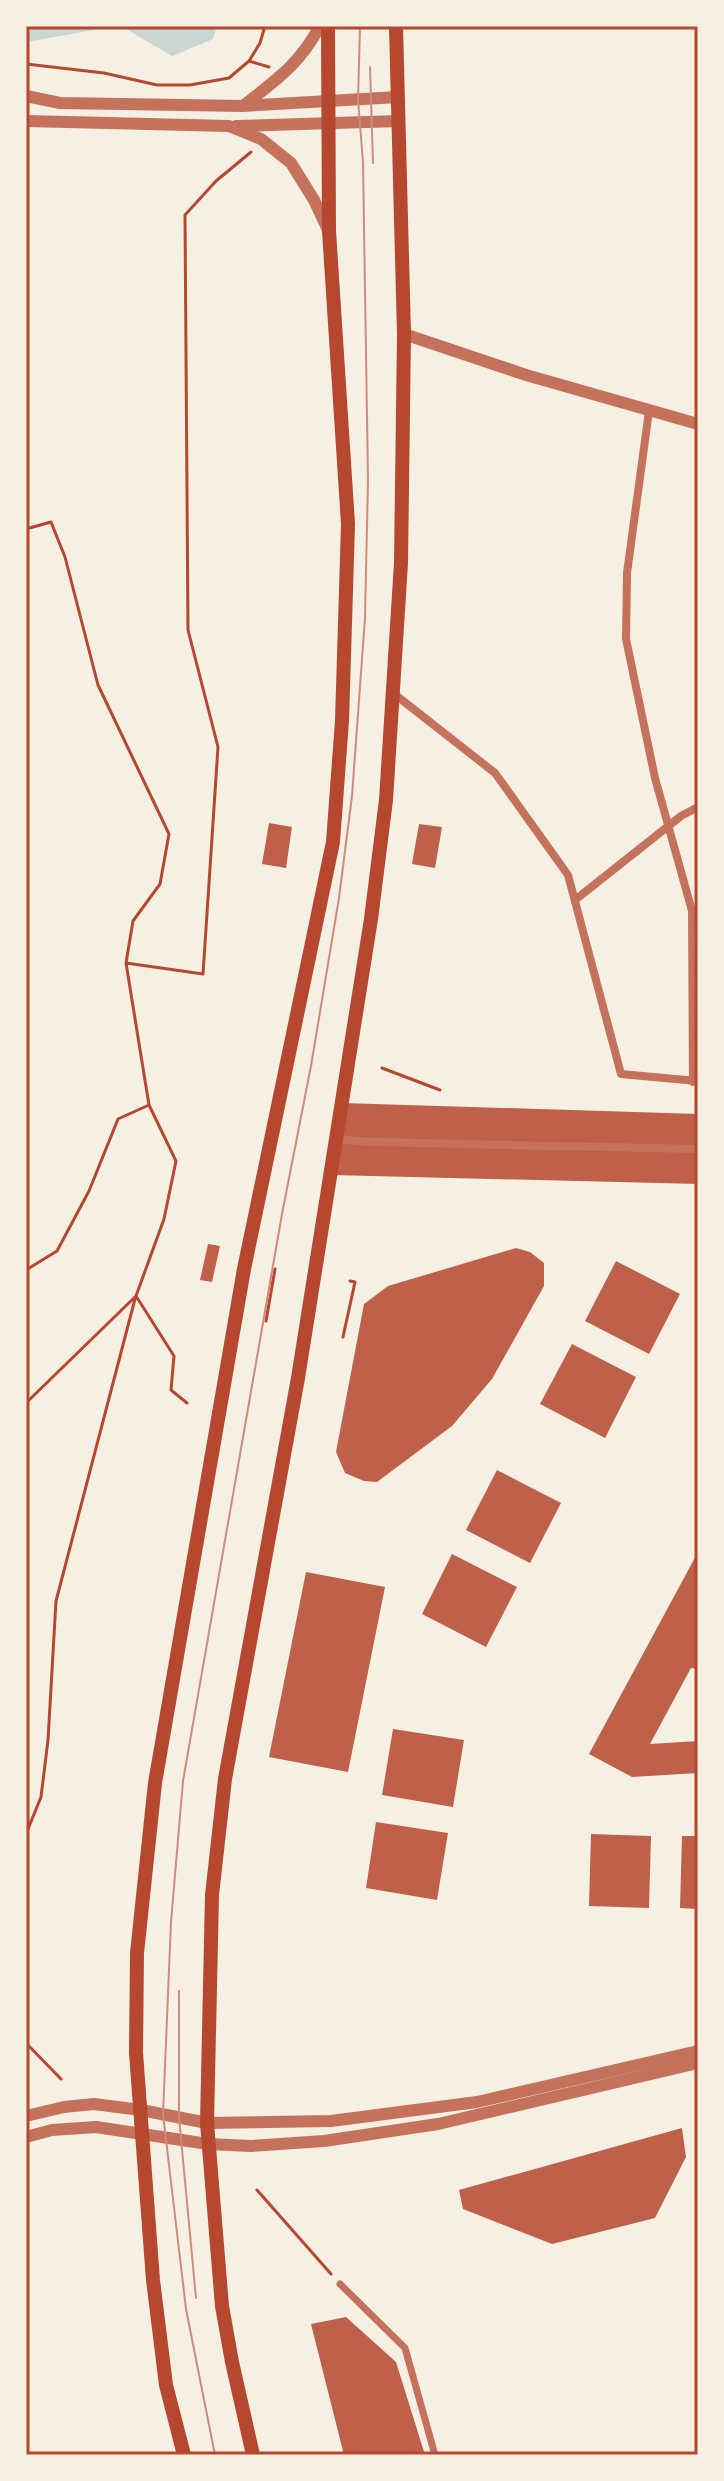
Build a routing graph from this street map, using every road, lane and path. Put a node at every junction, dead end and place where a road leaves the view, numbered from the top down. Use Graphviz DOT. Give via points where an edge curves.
graph roads {
  1 [pos="265,26"];
  2 [pos="320,26"];
  3 [pos="328,26"];
  4 [pos="396,26"];
  5 [pos="249,61"];
  6 [pos="26,64"];
  7 [pos="270,67"];
  8 [pos="26,96"];
  9 [pos="398,97"];
  10 [pos="329,101"];
  11 [pos="243,106"];
  12 [pos="26,121"];
  13 [pos="399,121"];
  14 [pos="329,123"];
  15 [pos="229,126"];
  16 [pos="251,152"];
  17 [pos="329,231"];
  18 [pos="404,334"];
  19 [pos="649,411"];
  20 [pos="698,424"];
  21 [pos="26,529"];
  22 [pos="393,692"];
  23 [pos="698,807"];
  24 [pos="668,826"];
  25 [pos="575,900"];
  26 [pos="126,963"];
  27 [pos="382,1068"];
  28 [pos="696,1081"];
  29 [pos="440,1090"];
  30 [pos="149,1105"];
  31 [pos="336,1139"];
  32 [pos="698,1149"];
  33 [pos="275,1269"];
  34 [pos="26,1270"];
  35 [pos="350,1281"];
  36 [pos="136,1296"];
  37 [pos="266,1321"];
  38 [pos="343,1337"];
  39 [pos="26,1403"];
  40 [pos="187,1403"];
  41 [pos="26,1834"];
  42 [pos="26,2043"];
  43 [pos="698,2051"];
  44 [pos="698,2063"];
  45 [pos="61,2079"];
  46 [pos="141,2110"];
  47 [pos="26,2116"];
  48 [pos="207,2123"];
  49 [pos="142,2133"];
  50 [pos="26,2137"];
  51 [pos="208,2144"];
  52 [pos="257,2190"];
  53 [pos="340,2284"];
  54 [pos="184,2455"];
  55 [pos="253,2455"];
  56 [pos="435,2455"];
  1 -- 5 [label="path"];
  2 -- 11 [label="street" via="288,72"];
  3 -- 10 [label="main road"];
  4 -- 9 [label="main road"];
  5 -- 6 [label="path" via="229,78 190,85 157,85"];
  5 -- 7 [label="path"];
  8 -- 11 [label="street" via="60,103"];
  9 -- 10 [label="street"];
  9 -- 13 [label="main road"];
  10 -- 11 [label="street"];
  10 -- 14 [label="main road"];
  12 -- 15 [label="street"];
  13 -- 14 [label="street"];
  13 -- 18 [label="main road"];
  14 -- 15 [label="street"];
  14 -- 17 [label="main road"];
  15 -- 17 [label="street" via="261,139 291,163"];
  16 -- 26 [label="path" via="185,215 188,630 218,747 203,974"];
  17 -- 46 [label="main road" via="348,524 333,842 244,1269 155,1783 137,1953"];
  18 -- 19 [label="street"];
  18 -- 22 [label="main road" via="401,563"];
  19 -- 20 [label="street"];
  19 -- 24 [label="street" via="627,573 626,639"];
  21 -- 26 [label="path" via="51,522 98,685 169,834 160,884 133,921"];
  22 -- 25 [label="street" via="495,773 568,875"];
  22 -- 31 [label="main road" via="380,850"];
  23 -- 24 [label="street"];
  24 -- 25 [label="street"];
  24 -- 28 [label="street" via="692,911"];
  25 -- 28 [label="street" via="621,1074"];
  26 -- 30 [label="path"];
  27 -- 29 [label="path"];
  30 -- 34 [label="path" via="118,1119 57,1251"];
  30 -- 36 [label="path" via="176,1161 164,1219"];
  31 -- 32 [label="street"];
  31 -- 48 [label="main road" via="225,1779 212,1895"];
  33 -- 37 [label="path"];
  35 -- 38 [label="path" via="355,1282"];
  36 -- 39 [label="path"];
  36 -- 40 [label="path" via="174,1356 171,1390"];
  36 -- 41 [label="path" via="56,1601 41,1797"];
  42 -- 45 [label="path"];
  43 -- 48 [label="street" via="477,2102 331,2121"];
  44 -- 51 [label="street" via="385,2133 251,2146"];
  46 -- 47 [label="street" via="94,2104"];
  46 -- 48 [label="street"];
  46 -- 49 [label="main road"];
  48 -- 51 [label="main road"];
  49 -- 50 [label="street" via="96,2127"];
  49 -- 51 [label="street"];
  49 -- 54 [label="main road" via="166,2385"];
  51 -- 55 [label="main road" via="222,2306"];
  52 -- 53 [label="path"];
  53 -- 56 [label="street" via="405,2348"];
}
